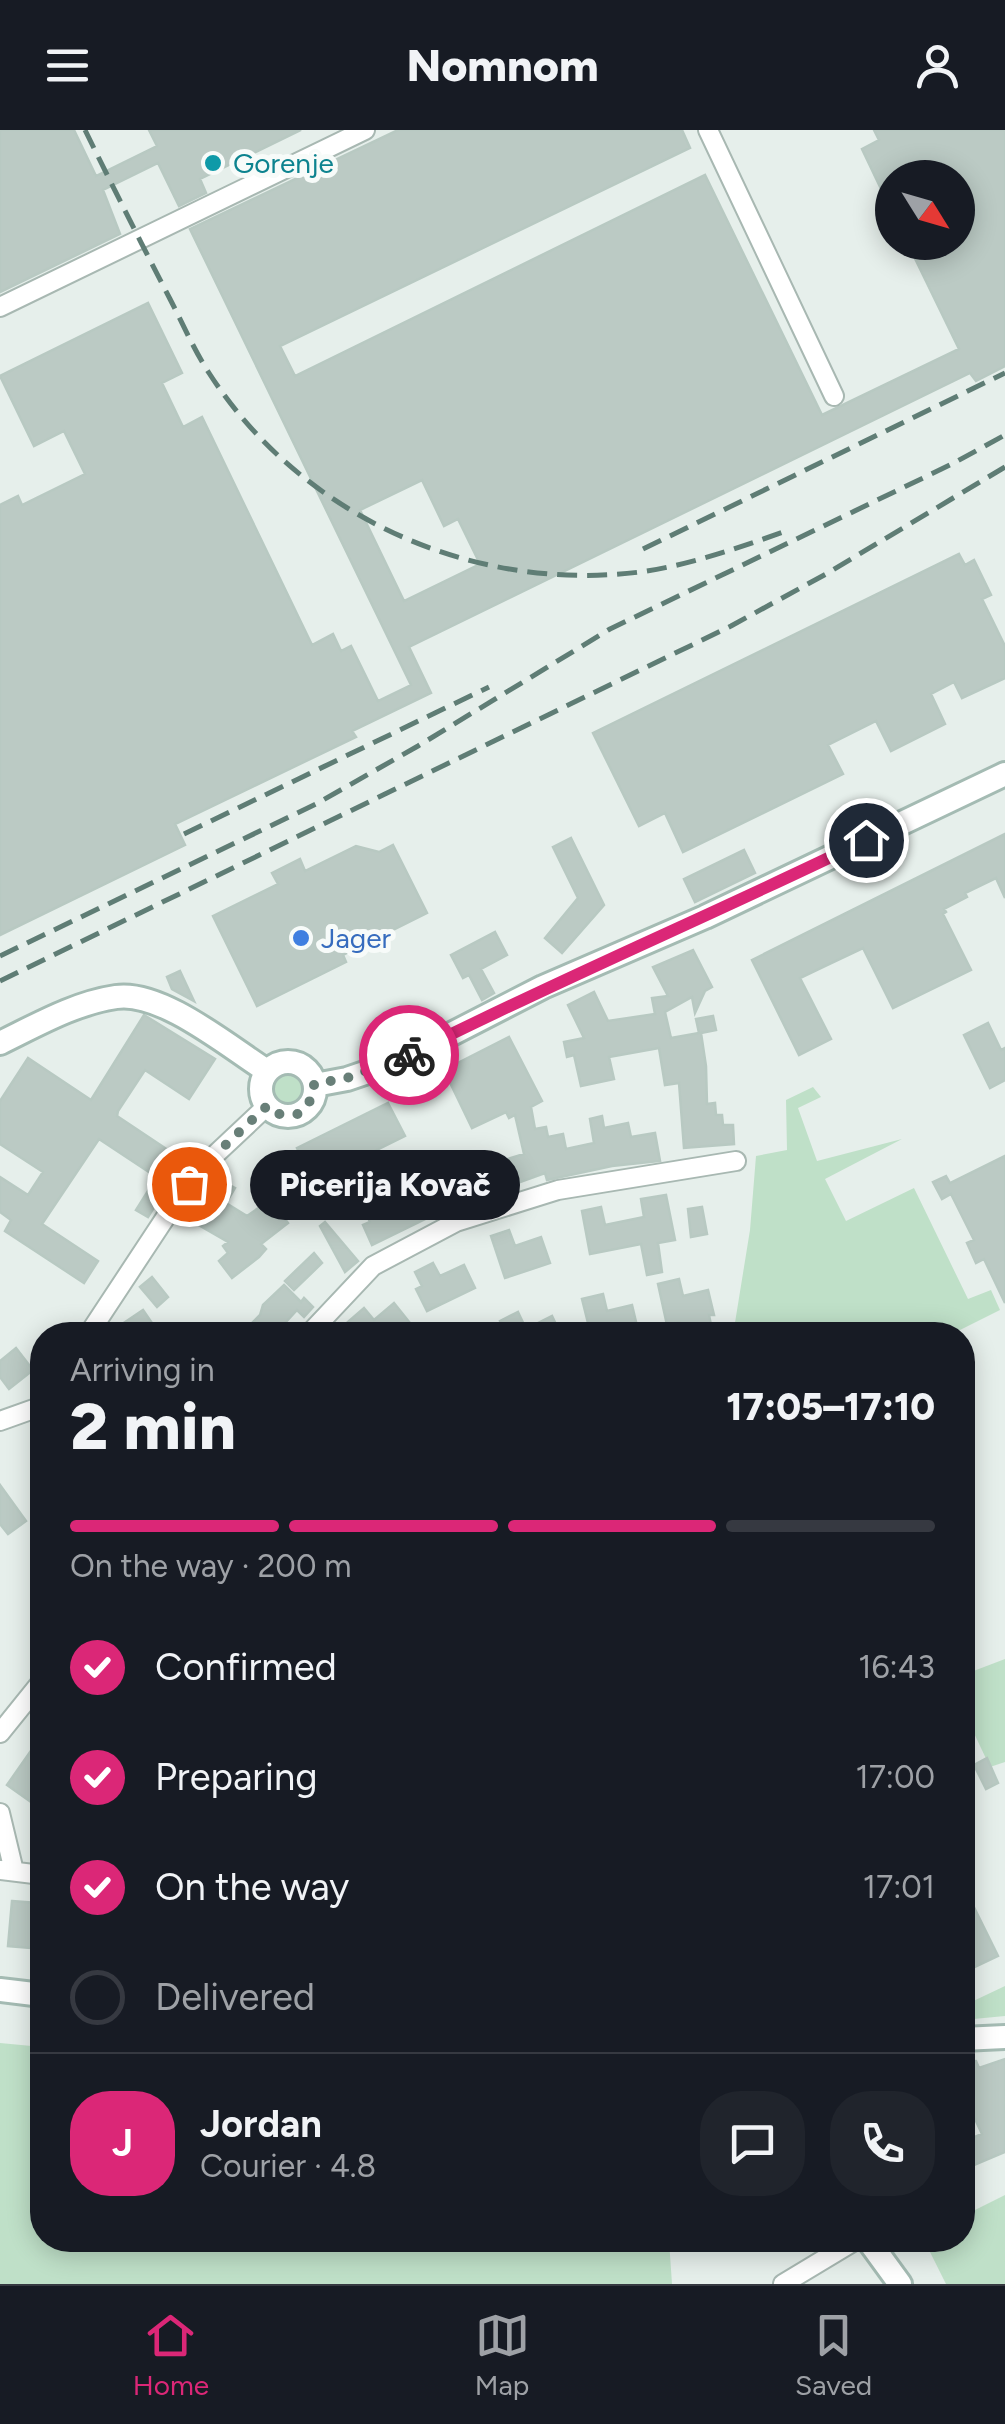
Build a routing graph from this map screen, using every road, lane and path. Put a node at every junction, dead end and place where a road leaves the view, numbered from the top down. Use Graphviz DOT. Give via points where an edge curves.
graph roads {
  1 [pos="365,130"];
  2 [pos="708,130"];
  3 [pos="0,307"];
  4 [pos="834,396"];
  5 [pos="1005,774"];
  6 [pos="0,1043"];
  7 [pos="267,1071"];
  8 [pos="314,1084"];
  9 [pos="267,1106"];
  10 [pos="736,1162"];
  11 [pos="97,1322"];
  12 [pos="320,1322"];
  13 [pos="30,1410"];
  14 [pos="0,1421"];
  15 [pos="30,1696"];
  16 [pos="0,1733"];
  17 [pos="0,1813"];
  18 [pos="7,1870"];
  19 [pos="0,1990"];
  20 [pos="30,1993"];
  21 [pos="1005,2037"];
  22 [pos="975,2038"];
  23 [pos="837,2252"];
  24 [pos="877,2252"];
  25 [pos="791,2282"];
  26 [pos="900,2284"];
  1 -- 3 [label="street"];
  2 -- 4 [label="street"];
  5 -- 8 [label="street" via="396,1062"];
  6 -- 7 [label="street" via="74,1008 119,996 157,1002"];
  7 -- 8 [label="street" via="295,1062"];
  7 -- 9 [label="street" via="260,1089"];
  8 -- 9 [label="street" via="314,1096 299,1114 276,1114"];
  9 -- 11 [label="street" via="194,1178"];
  10 -- 12 [label="street" via="558,1190 456,1222 373,1266"];
  13 -- 14 [label="street"];
  15 -- 16 [label="street"];
  17 -- 18 [label="street"];
  19 -- 20 [label="street"];
  21 -- 22 [label="street"];
  23 -- 25 [label="street"];
  24 -- 26 [label="street"];
}
